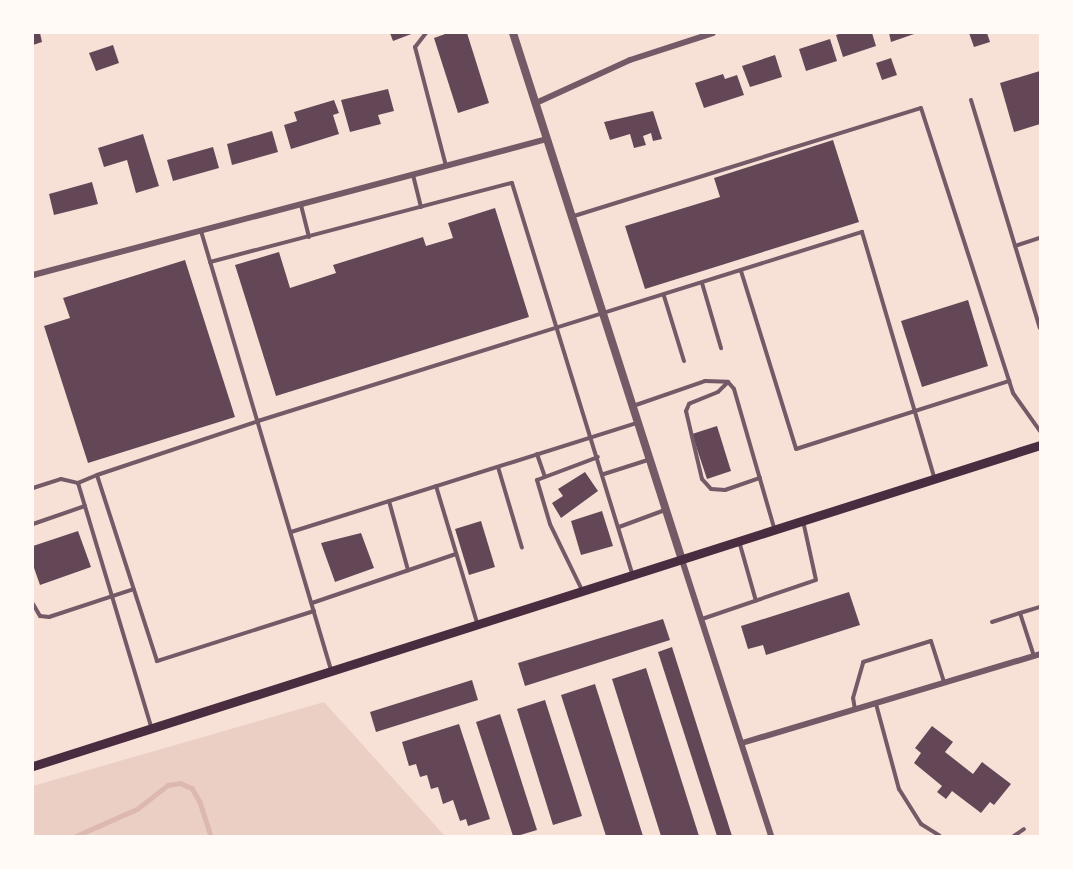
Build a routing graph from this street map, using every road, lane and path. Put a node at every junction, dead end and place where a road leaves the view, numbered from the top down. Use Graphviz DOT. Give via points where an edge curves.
graph roads {
  1 [pos="426,33"];
  2 [pos="513,33"];
  3 [pos="713,33"];
  4 [pos="971,100"];
  5 [pos="536,103"];
  6 [pos="547,139"];
  7 [pos="446,166"];
  8 [pos="413,175"];
  9 [pos="301,205"];
  10 [pos="421,207"];
  11 [pos="572,216"];
  12 [pos="201,231"];
  13 [pos="309,237"];
  14 [pos="1040,238"];
  15 [pos="1015,246"];
  16 [pos="210,262"];
  17 [pos="741,271"];
  18 [pos="33,275"];
  19 [pos="702,283"];
  20 [pos="664,296"];
  21 [pos="603,315"];
  22 [pos="1040,328"];
  23 [pos="557,329"];
  24 [pos="721,348"];
  25 [pos="684,361"];
  26 [pos="1009,381"];
  27 [pos="728,382"];
  28 [pos="632,406"];
  29 [pos="914,411"];
  30 [pos="258,421"];
  31 [pos="637,423"];
  32 [pos="1040,431"];
  33 [pos="593,436"];
  34 [pos="1040,445"];
  35 [pos="537,454"];
  36 [pos="598,457"];
  37 [pos="649,459"];
  38 [pos="498,467"];
  39 [pos="604,474"];
  40 [pos="97,476"];
  41 [pos="545,477"];
  42 [pos="760,478"];
  43 [pos="935,478"];
  44 [pos="78,483"];
  45 [pos="436,486"];
  46 [pos="33,488"];
  47 [pos="389,501"];
  48 [pos="85,506"];
  49 [pos="665,510"];
  50 [pos="803,521"];
  51 [pos="33,524"];
  52 [pos="619,527"];
  53 [pos="775,530"];
  54 [pos="291,532"];
  55 [pos="739,541"];
  56 [pos="522,548"];
  57 [pos="456,554"];
  58 [pos="682,560"];
  59 [pos="408,570"];
  60 [pos="633,576"];
  61 [pos="134,589"];
  62 [pos="583,592"];
  63 [pos="112,596"];
  64 [pos="756,601"];
  65 [pos="312,603"];
  66 [pos="33,604"];
  67 [pos="1040,607"];
  68 [pos="314,611"];
  69 [pos="1020,613"];
  70 [pos="702,619"];
  71 [pos="992,622"];
  72 [pos="478,626"];
  73 [pos="1037,655"];
  74 [pos="331,673"];
  75 [pos="944,683"];
  76 [pos="876,704"];
  77 [pos="855,711"];
  78 [pos="152,728"];
  79 [pos="742,743"];
  80 [pos="33,766"];
  81 [pos="1024,829"];
  82 [pos="771,836"];
  83 [pos="940,836"];
  84 [pos="1014,836"];
  1 -- 7 [label="lane" via="416,46"];
  2 -- 5 [label="street"];
  3 -- 5 [label="street" via="630,60"];
  4 -- 15 [label="lane"];
  5 -- 6 [label="street"];
  6 -- 7 [label="street"];
  6 -- 11 [label="street"];
  7 -- 8 [label="street"];
  8 -- 9 [label="street"];
  8 -- 10 [label="lane"];
  9 -- 12 [label="street"];
  9 -- 13 [label="lane"];
  10 -- 13 [label="lane"];
  10 -- 23 [label="lane" via="512,183"];
  11 -- 21 [label="street"];
  11 -- 26 [label="lane" via="921,108"];
  12 -- 16 [label="lane"];
  12 -- 18 [label="street"];
  13 -- 16 [label="lane"];
  14 -- 15 [label="lane"];
  15 -- 22 [label="lane"];
  16 -- 30 [label="lane"];
  17 -- 19 [label="lane"];
  17 -- 29 [label="lane" via="796,449"];
  17 -- 29 [label="lane" via="861,232"];
  19 -- 20 [label="lane"];
  19 -- 24 [label="lane"];
  20 -- 21 [label="lane"];
  20 -- 25 [label="lane"];
  21 -- 23 [label="lane"];
  21 -- 28 [label="street"];
  23 -- 30 [label="lane"];
  23 -- 33 [label="lane"];
  26 -- 29 [label="lane"];
  26 -- 32 [label="lane"];
  27 -- 28 [label="lane" via="705,381"];
  27 -- 42 [label="lane" via="734,389"];
  27 -- 42 [label="lane" via="718,393 689,404 686,411 702,479 711,489 724,490"];
  28 -- 31 [label="street"];
  29 -- 43 [label="lane"];
  30 -- 40 [label="lane"];
  30 -- 54 [label="lane"];
  31 -- 33 [label="lane"];
  31 -- 37 [label="street"];
  33 -- 35 [label="lane"];
  33 -- 36 [label="lane"];
  34 -- 43 [label="main road"];
  35 -- 38 [label="lane"];
  35 -- 41 [label="lane"];
  36 -- 39 [label="lane"];
  36 -- 41 [label="lane"];
  37 -- 39 [label="lane"];
  37 -- 49 [label="street"];
  38 -- 45 [label="lane"];
  38 -- 56 [label="lane"];
  39 -- 52 [label="lane"];
  40 -- 44 [label="lane"];
  40 -- 61 [label="lane"];
  41 -- 62 [label="lane" via="537,480 550,524"];
  42 -- 53 [label="lane"];
  43 -- 50 [label="main road"];
  44 -- 46 [label="lane" via="61,478"];
  44 -- 48 [label="lane"];
  45 -- 47 [label="lane"];
  45 -- 57 [label="lane"];
  47 -- 54 [label="lane"];
  47 -- 59 [label="lane"];
  48 -- 51 [label="lane"];
  48 -- 63 [label="lane"];
  49 -- 52 [label="lane"];
  49 -- 58 [label="street"];
  50 -- 53 [label="main road"];
  50 -- 64 [label="lane" via="816,580"];
  52 -- 60 [label="lane"];
  53 -- 55 [label="main road"];
  54 -- 65 [label="lane"];
  55 -- 58 [label="main road"];
  55 -- 64 [label="lane"];
  57 -- 59 [label="lane"];
  57 -- 72 [label="lane"];
  58 -- 60 [label="main road"];
  58 -- 70 [label="street"];
  59 -- 65 [label="lane"];
  60 -- 62 [label="main road"];
  61 -- 63 [label="lane"];
  61 -- 68 [label="lane" via="157,662"];
  62 -- 72 [label="main road"];
  63 -- 66 [label="lane" via="49,617 40,616"];
  63 -- 78 [label="lane"];
  64 -- 70 [label="lane"];
  65 -- 68 [label="lane"];
  67 -- 69 [label="lane"];
  68 -- 74 [label="lane"];
  69 -- 71 [label="lane"];
  69 -- 73 [label="lane"];
  70 -- 79 [label="street"];
  72 -- 74 [label="main road"];
  73 -- 75 [label="street"];
  74 -- 78 [label="main road"];
  75 -- 76 [label="street"];
  75 -- 77 [label="lane" via="931,641 863,662 854,698"];
  76 -- 77 [label="street"];
  76 -- 83 [label="lane" via="899,789 921,825"];
  77 -- 79 [label="street"];
  78 -- 80 [label="main road"];
  79 -- 82 [label="street"];
  81 -- 84 [label="lane"];
}
